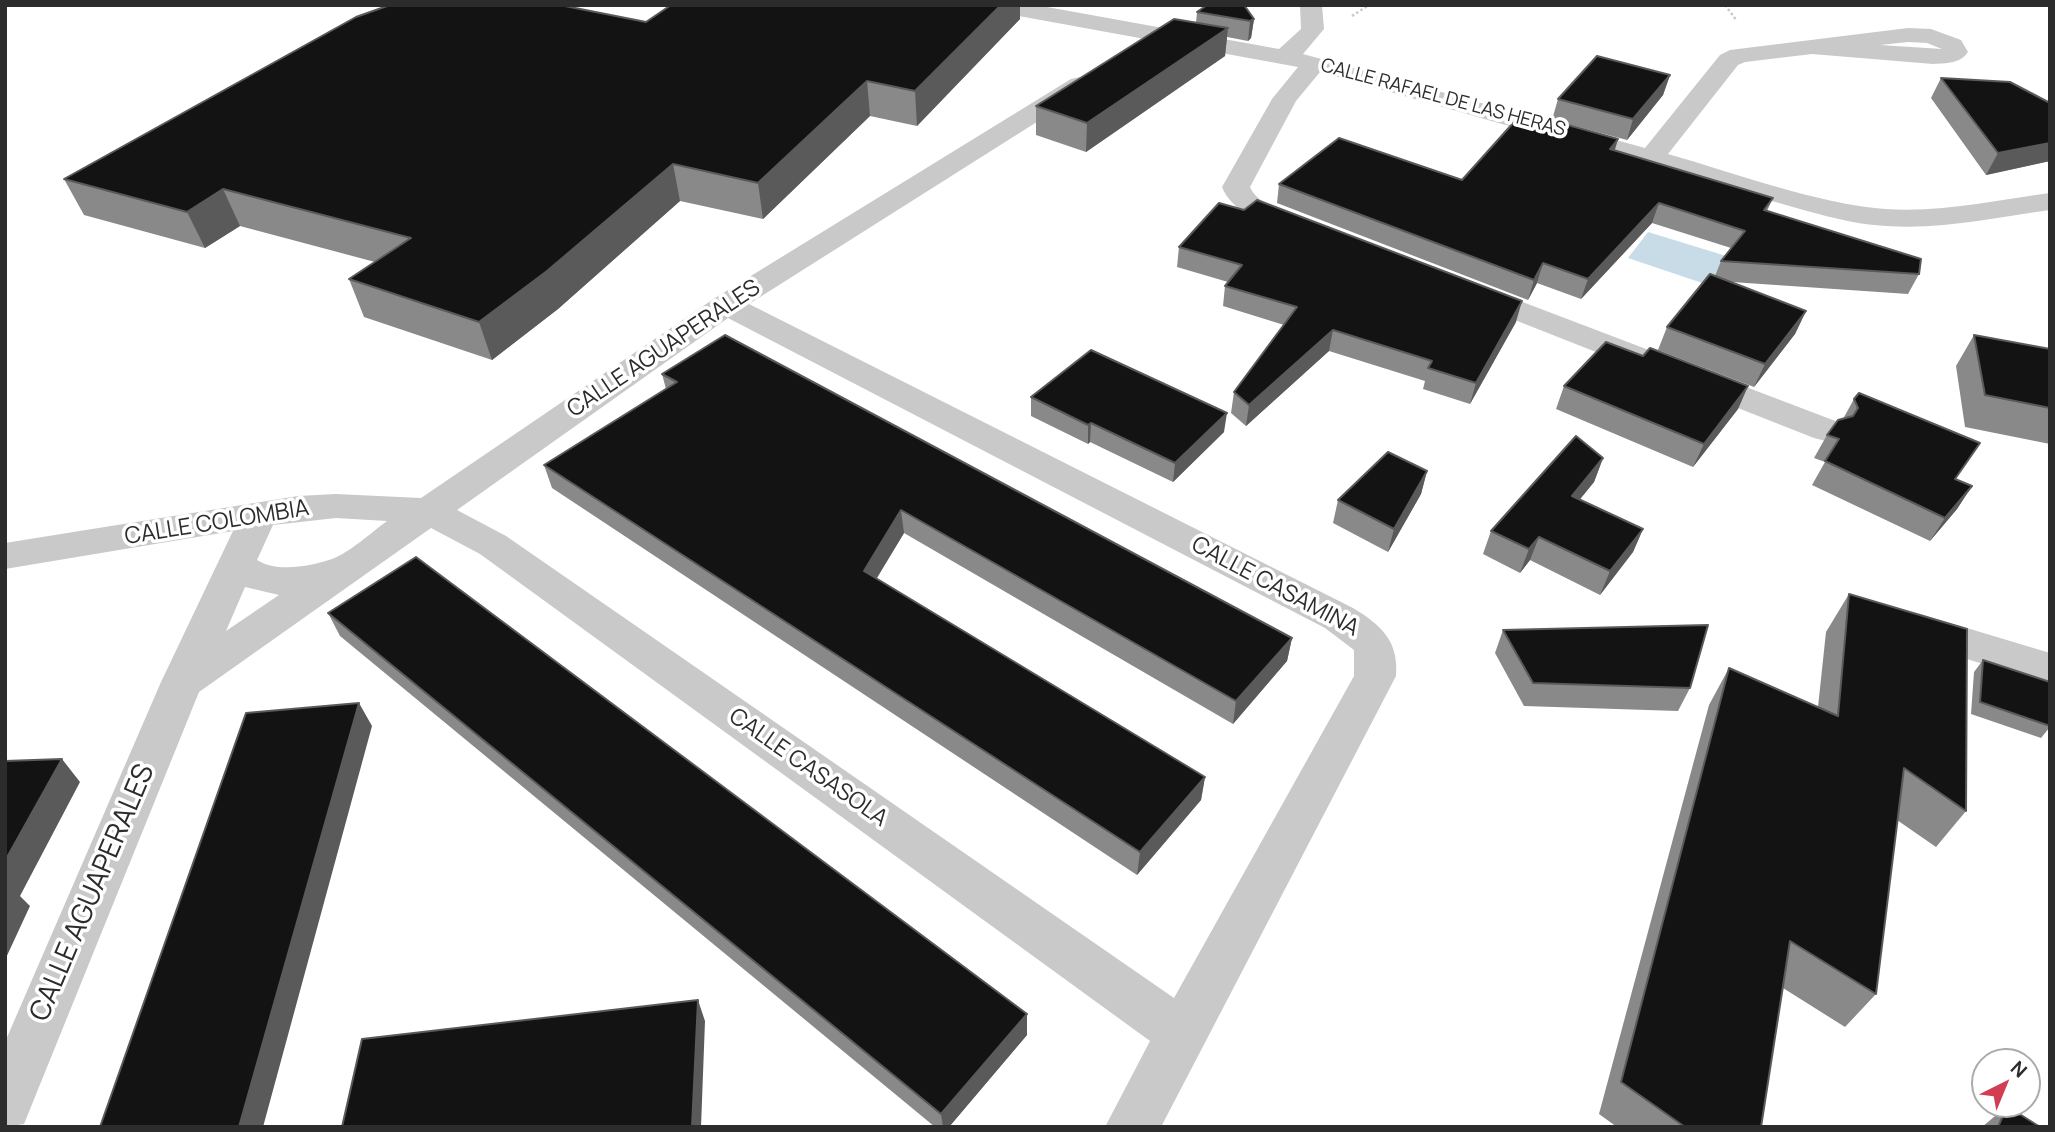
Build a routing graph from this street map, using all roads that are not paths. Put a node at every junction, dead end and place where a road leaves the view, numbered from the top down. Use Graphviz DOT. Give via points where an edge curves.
graph roads {
  1 [pos="997,5"];
  2 [pos="1311,5"];
  3 [pos="1159,34"];
  4 [pos="1814,47"];
  5 [pos="1301,64"];
  6 [pos="1653,156"];
  7 [pos="2050,201"];
  8 [pos="1322,233"];
  9 [pos="1437,278"];
  10 [pos="726,305"];
  11 [pos="1826,430"];
  12 [pos="429,511"];
  13 [pos="258,516"];
  14 [pos="5,556"];
  15 [pos="236,565"];
  16 [pos="347,567"];
  17 [pos="1898,622"];
  18 [pos="2050,668"];
  19 [pos="181,682"];
  20 [pos="1182,1033"];
  21 [pos="5,1105"];
  22 [pos="1132,1127"];
  1 -- 3 [label="street, CALLE RAFAEL DE LAS HERAS"];
  2 -- 5 [label="street" via="1313,32"];
  3 -- 5 [label="street, CALLE RAFAEL DE LAS HERAS"];
  3 -- 10 [label="street, CALLE AGUAPERALES"];
  4 -- 6 [label="street" via="1761,51 1729,60"];
  5 -- 6 [label="street, CALLE RAFAEL DE LAS HERAS"];
  5 -- 8 [label="street, CALLE RAFAEL DE LAS HERAS" via="1236,191 1257,208"];
  6 -- 7 [label="street, CALLE RAFAEL DE LAS HERAS" via="1817,205 1879,216 1925,216"];
  9 -- 11 [label="street"];
  10 -- 12 [label="street, CALLE AGUAPERALES"];
  10 -- 20 [label="street, CALLE CASAMINA" via="1367,635 1378,658 1375,676"];
  12 -- 13 [label="street, CALLE COLOMBIA" via="336,506"];
  12 -- 16 [label="street, CALLE AGUAPERALES"];
  12 -- 20 [label="street, CALLE CASASOLA" via="493,545"];
  13 -- 14 [label="street, CALLE COLOMBIA"];
  13 -- 15 [label="street, CALLE AGUAPERALES"];
  15 -- 16 [label="street" via="251,576 274,582"];
  15 -- 19 [label="street, CALLE AGUAPERALES"];
  16 -- 19 [label="street, CALLE AGUAPERALES"];
  17 -- 18 [label="street"];
  19 -- 21 [label="street, CALLE AGUAPERALES"];
  20 -- 22 [label="street, CALLE CASAMINA"];
}
